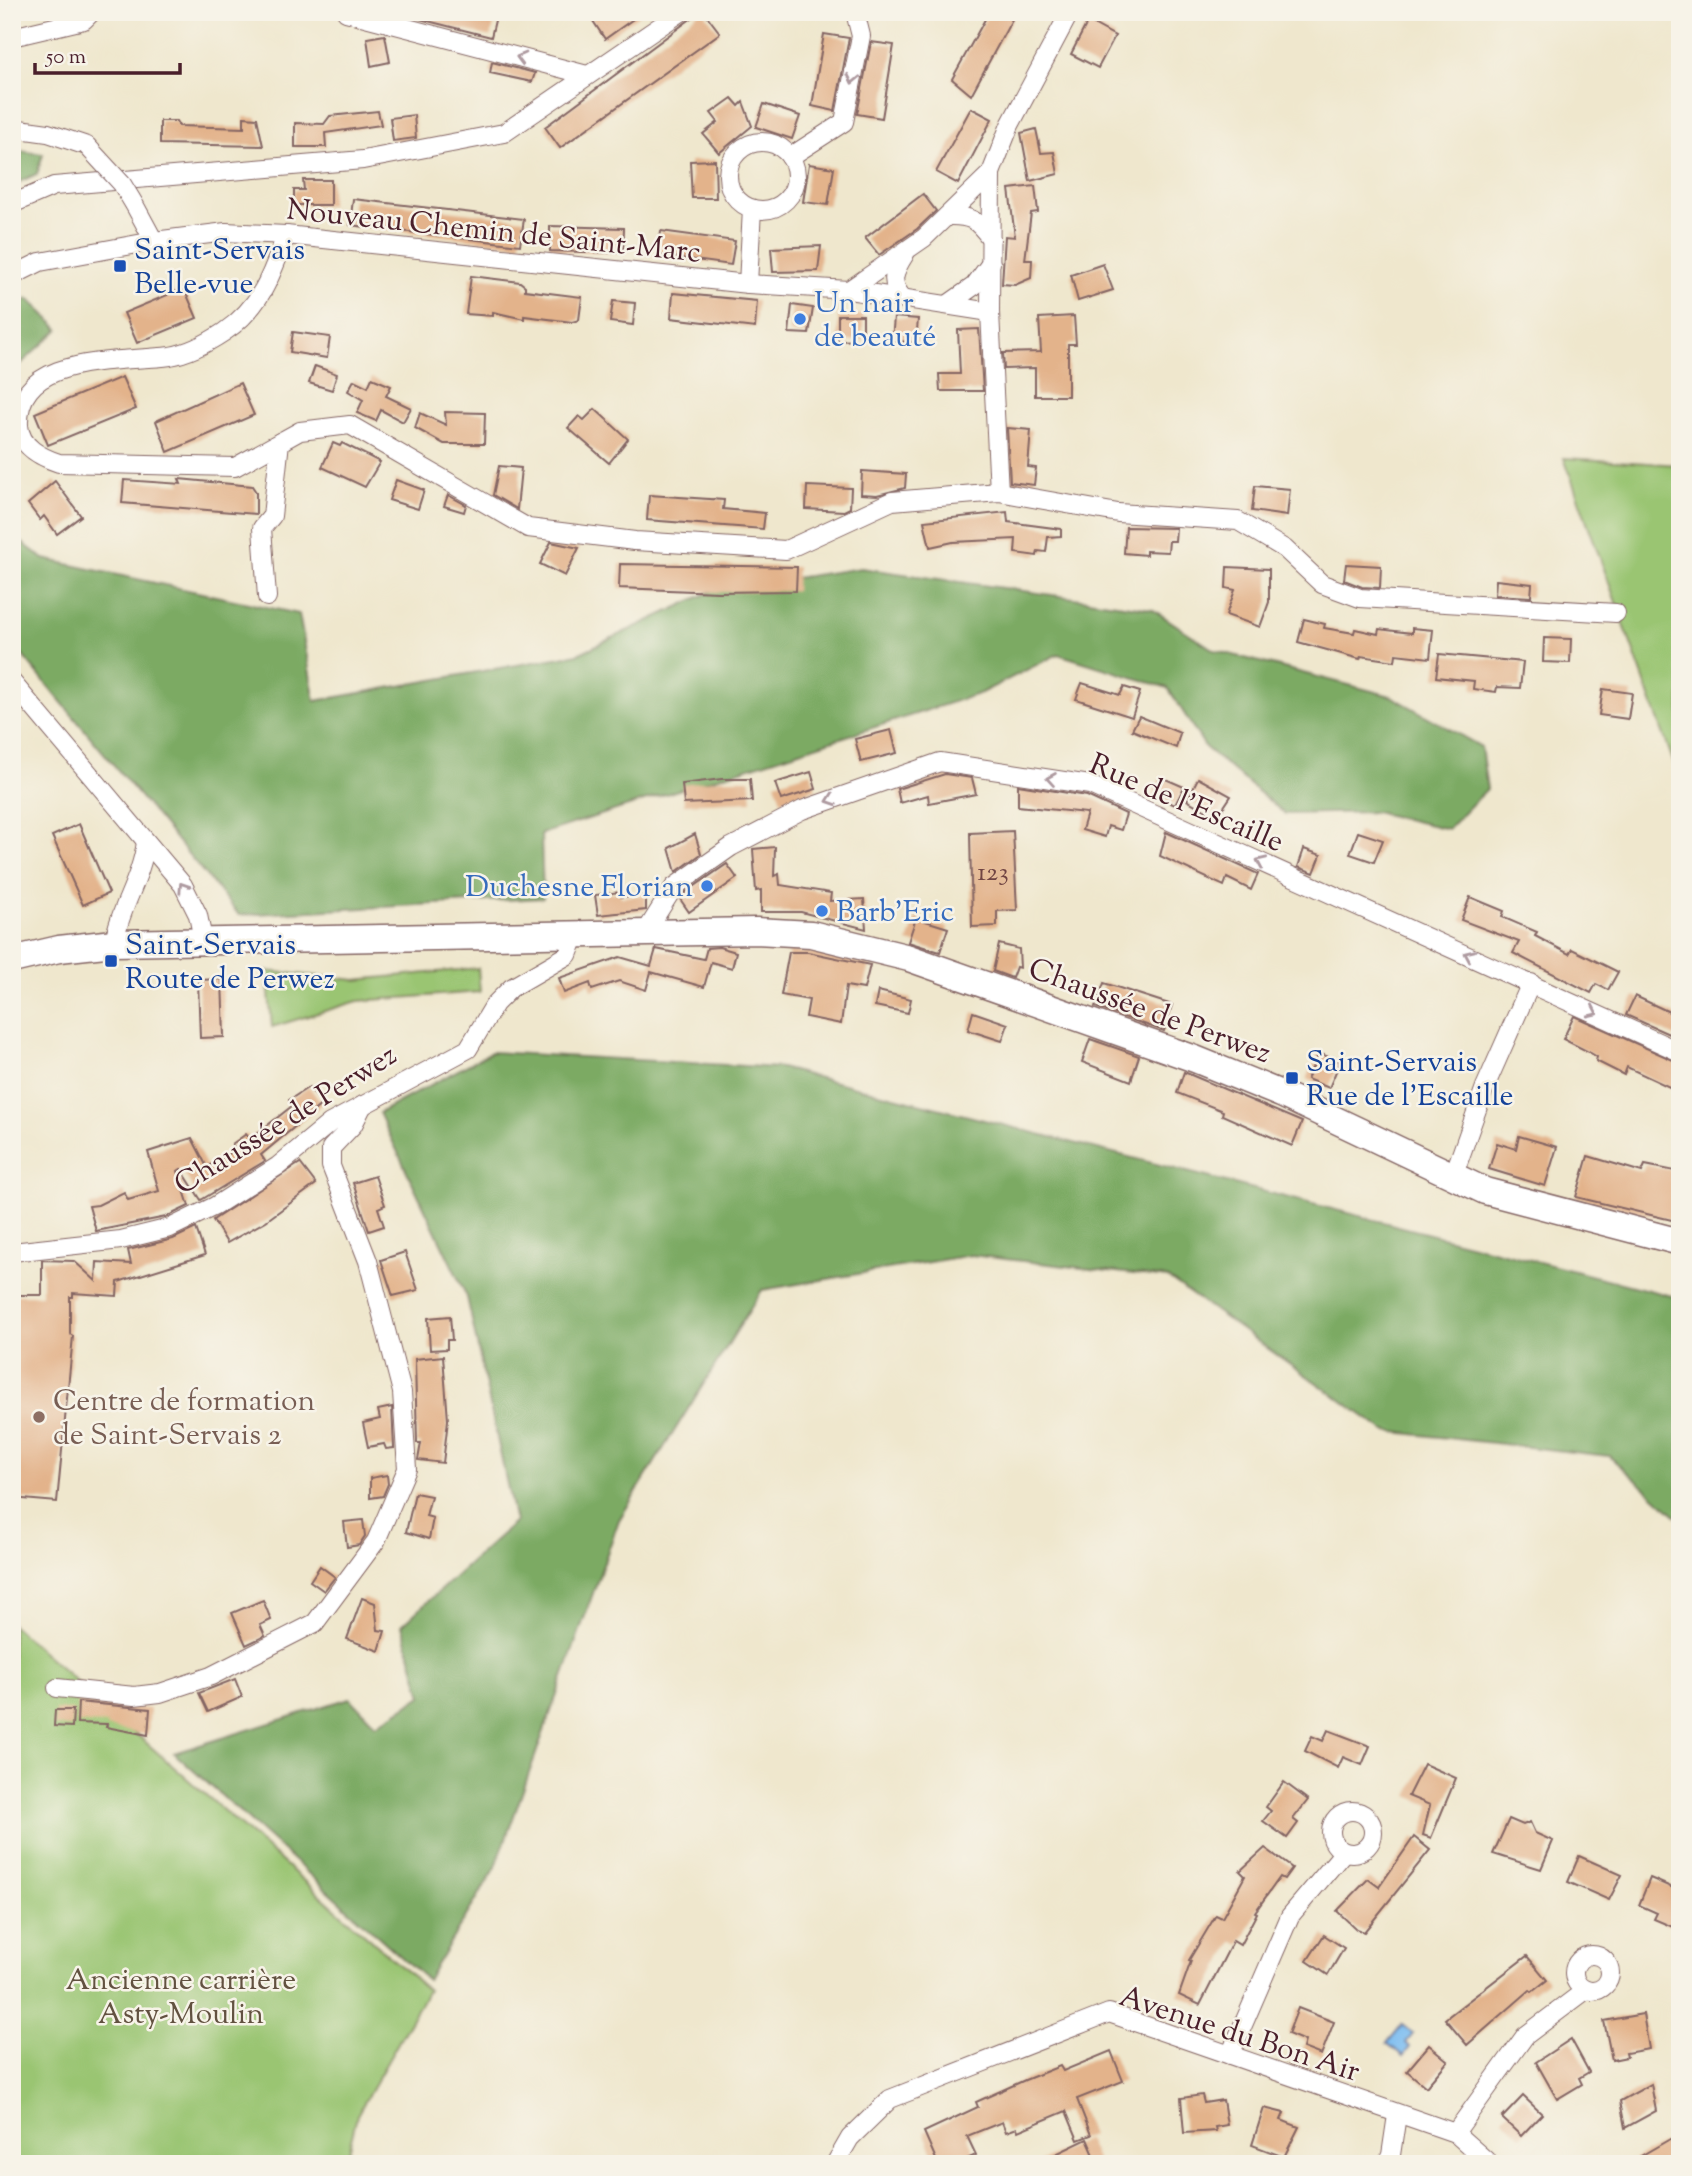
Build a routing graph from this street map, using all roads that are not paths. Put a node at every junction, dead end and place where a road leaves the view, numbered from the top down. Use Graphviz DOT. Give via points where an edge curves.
graph roads {
  1 [pos="92,12"];
  2 [pos="346,12"];
  3 [pos="681,12"];
  4 [pos="855,12"];
  5 [pos="1070,12"];
  6 [pos="12,37"];
  7 [pos="587,75"];
  8 [pos="12,128"];
  9 [pos="790,156"];
  10 [pos="991,173"];
  11 [pos="12,204"];
  12 [pos="752,209"];
  13 [pos="947,216"];
  14 [pos="286,235"];
  15 [pos="991,239"];
  16 [pos="153,241"];
  17 [pos="909,248"];
  18 [pos="991,263"];
  19 [pos="12,276"];
  20 [pos="748,284"];
  21 [pos="849,290"];
  22 [pos="904,299"];
  23 [pos="947,305"];
  24 [pos="990,312"];
  25 [pos="280,442"];
  26 [pos="999,492"];
  27 [pos="267,597"];
  28 [pos="1616,613"];
  29 [pos="12,682"];
  30 [pos="146,842"];
  31 [pos="645,933"];
  32 [pos="576,934"];
  33 [pos="203,940"];
  34 [pos="114,943"];
  35 [pos="12,960"];
  36 [pos="1531,983"];
  37 [pos="1680,1052"];
  38 [pos="363,1105"];
  39 [pos="1453,1177"];
  40 [pos="1680,1242"];
  41 [pos="12,1252"];
  42 [pos="57,1688"];
  43 [pos="1344,1852"];
  44 [pos="1586,1990"];
  45 [pos="1230,2055"];
  46 [pos="1397,2115"];
  47 [pos="1455,2133"];
  48 [pos="835,2164"];
  49 [pos="1387,2164"];
  50 [pos="1490,2164"];
  1 -- 6 [label="street" via="84,20"];
  7 -- 2 [label="street, one-way"];
  3 -- 7 [label="street"];
  4 -- 9 [label="street, one-way" via="861,36 844,122"];
  5 -- 10 [label="street" via="1010,125"];
  7 -- 11 [label="street" via="504,133 363,160 54,186"];
  8 -- 16 [label="street, bridge" via="48,133 87,146 122,184"];
  9 -- 12 [label="street" via="796,178 792,193 767,210"];
  9 -- 12 [label="street" via="772,143 756,142 732,159 727,174 730,189 739,202"];
  10 -- 13 [label="street"];
  10 -- 15 [label="street"];
  12 -- 20 [label="street"];
  13 -- 15 [label="street" via="966,215 976,220"];
  13 -- 17 [label="street"];
  14 -- 16 [label="street, Nouveau Chemin de Saint-Marc" via="226,232"];
  14 -- 20 [label="street, Nouveau Chemin de Saint-Marc"];
  14 -- 25 [label="street" via="267,286 247,315 223,332 172,356 70,367 45,376 26,391 19,408 19,430 27,445 39,457 59,464 235,467"];
  15 -- 18 [label="street"];
  16 -- 19 [label="street, Nouveau Chemin de Saint-Marc" via="40,262"];
  17 -- 21 [label="street"];
  17 -- 22 [label="street" via="894,271 893,282"];
  18 -- 23 [label="street" via="974,286"];
  18 -- 24 [label="street"];
  20 -- 21 [label="street, Nouveau Chemin de Saint-Marc"];
  21 -- 22 [label="street, Nouveau Chemin de Saint-Marc"];
  22 -- 23 [label="street"];
  23 -- 24 [label="street"];
  24 -- 26 [label="street"];
  25 -- 26 [label="street" via="310,428 350,425 528,528 635,541 786,550 892,501"];
  25 -- 27 [label="street" via="272,516 262,528"];
  26 -- 28 [label="street" via="1118,513 1238,521 1285,549 1322,584 1360,598"];
  29 -- 30 [label="street"];
  33 -- 30 [label="street, one-way" via="198,915 183,885"];
  30 -- 34 [label="street" via="142,868"];
  31 -- 32 [label="main road, Chaussée de Perwez"];
  36 -- 31 [label="street, Rue de l'Escaille, one-way" via="1090,785 940,762 802,810 731,847 674,887"];
  31 -- 39 [label="main road, Chaussée de Perwez" via="811,934 909,958 1232,1074"];
  32 -- 33 [label="main road, Chaussée de Perwez"];
  32 -- 38 [label="street, Chaussée de Perwez" via="568,955 511,988 495,1004 468,1049"];
  33 -- 34 [label="main road, Chaussée de Perwez"];
  34 -- 35 [label="main road, Chaussée de Perwez"];
  36 -- 37 [label="street, Rue de l'Escaille, one-way"];
  36 -- 39 [label="street" via="1485,1087"];
  38 -- 41 [label="street, Chaussée de Perwez" via="330,1123 278,1166 170,1228 121,1240"];
  38 -- 42 [label="street" via="353,1125 331,1148 331,1166 368,1261 402,1392 407,1469 376,1541 315,1623 211,1676 160,1693 134,1696"];
  39 -- 40 [label="main road, Chaussée de Perwez" via="1547,1209"];
  43 -- 45 [label="street" via="1290,1916"];
  44 -- 47 [label="street" via="1525,2036"];
  45 -- 46 [label="street, Avenue du Bon Air"];
  45 -- 48 [label="street, Avenue du Bon Air" via="1109,2012 890,2099 850,2138"];
  46 -- 47 [label="street, Avenue du Bon Air"];
  46 -- 49 [label="street"];
  47 -- 50 [label="street, Avenue du Bon Air"];
}
